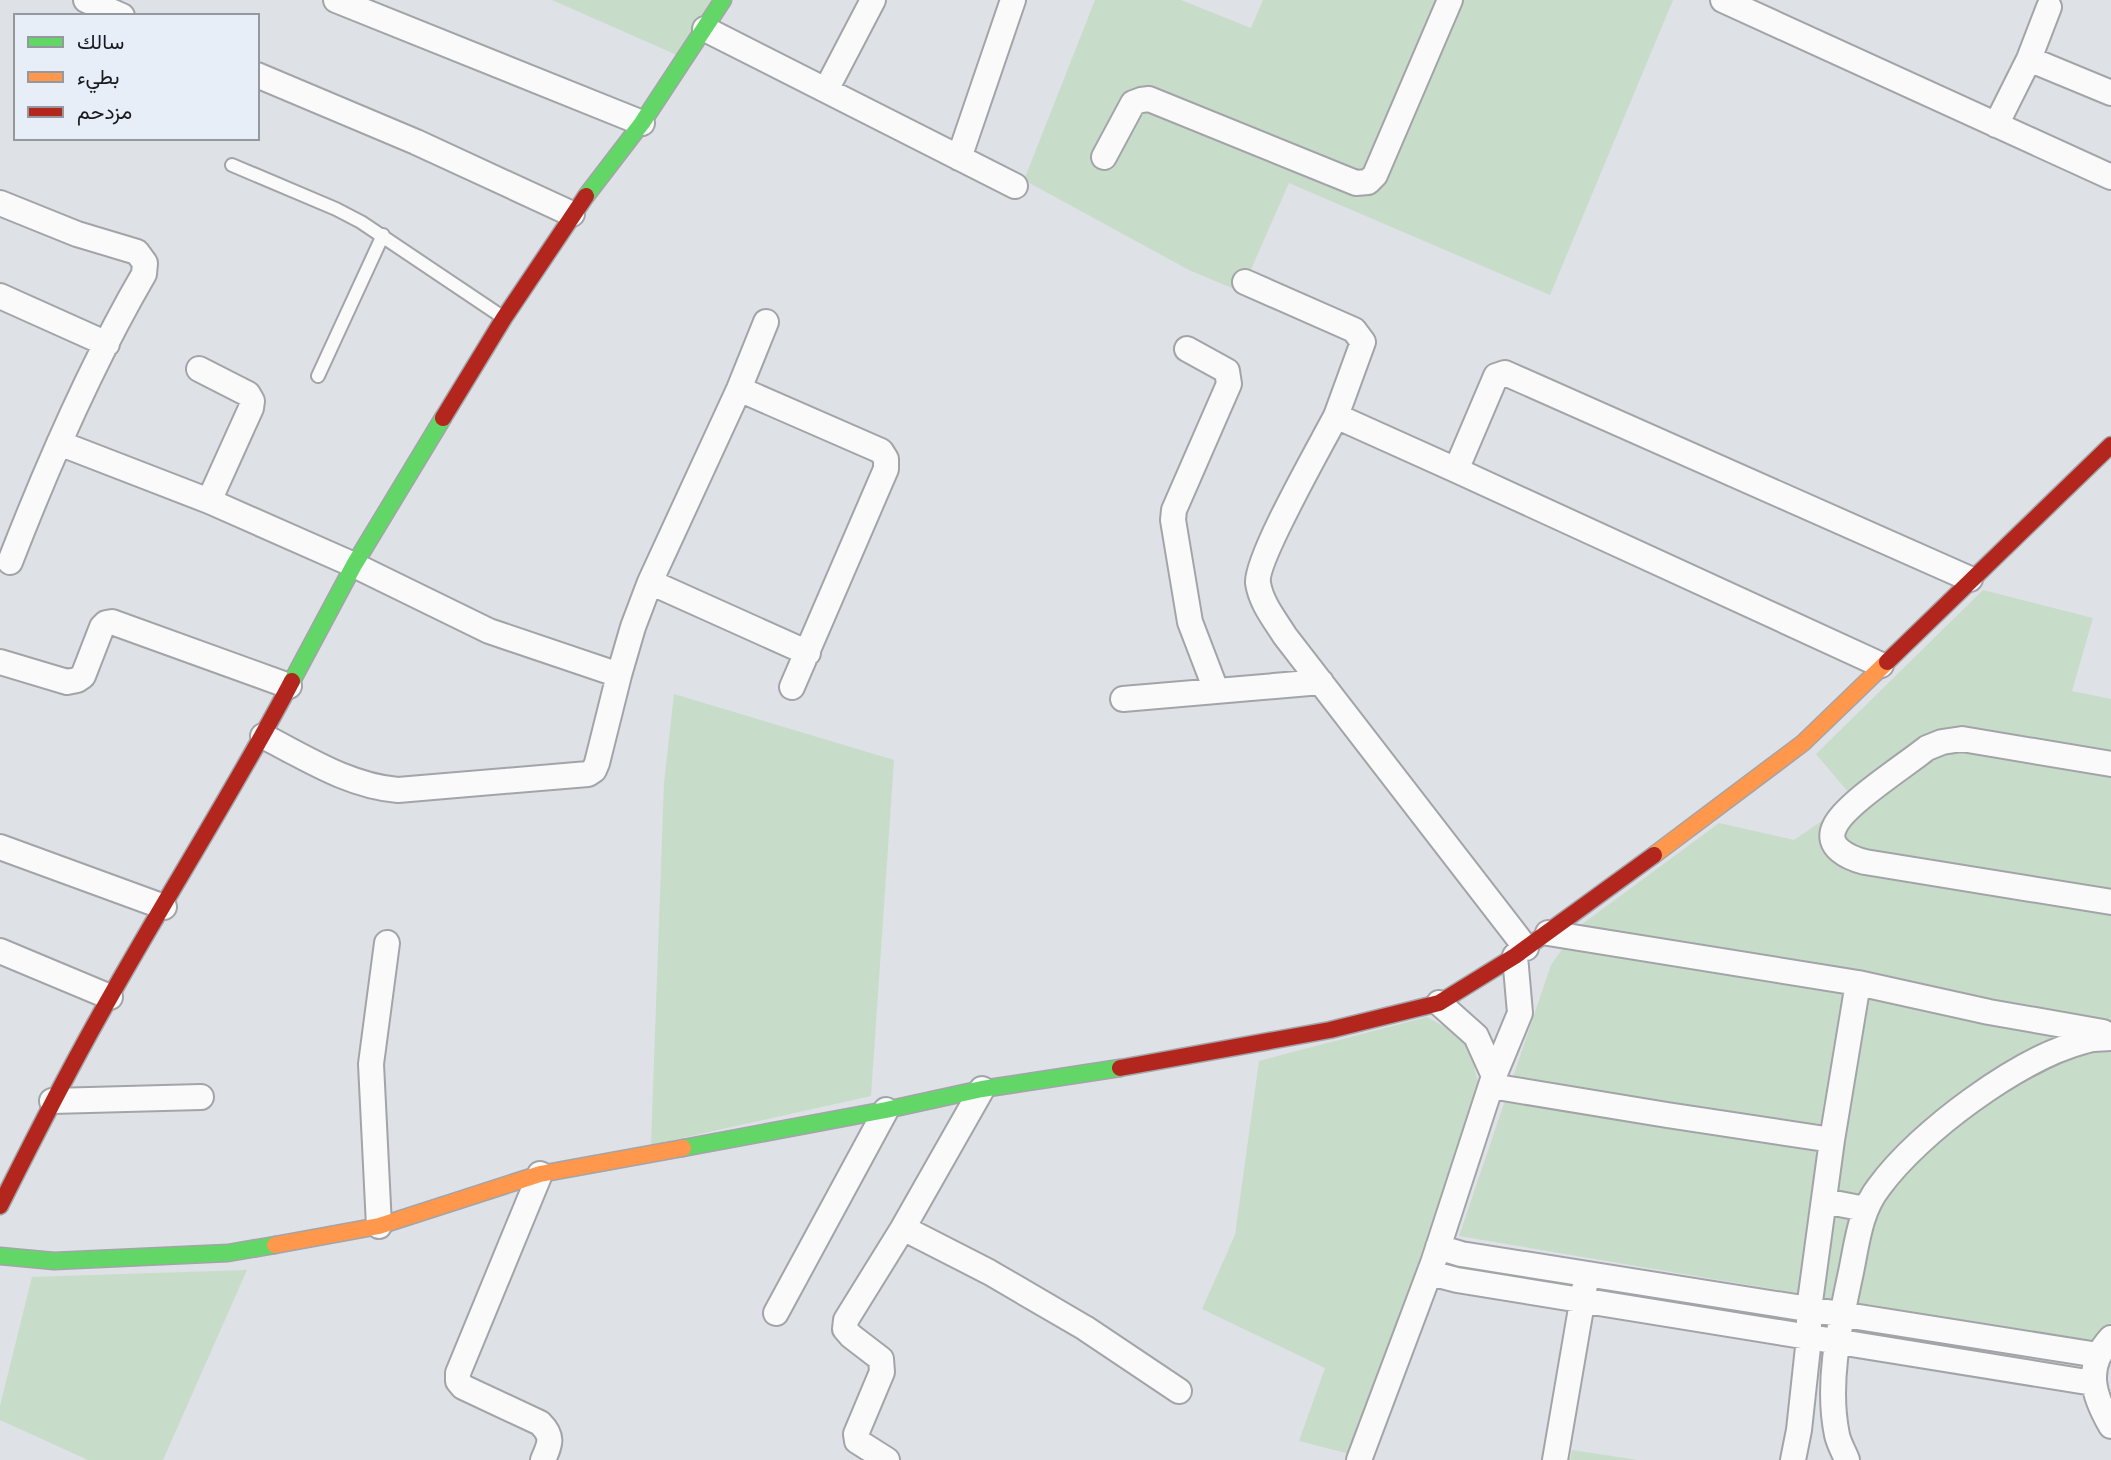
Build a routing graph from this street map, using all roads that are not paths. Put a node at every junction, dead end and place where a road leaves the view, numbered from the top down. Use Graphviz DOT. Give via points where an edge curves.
graph roads {
  1 [pos="86,0"];
  2 [pos="336,0"];
  3 [pos="723,0"];
  4 [pos="873,0"];
  5 [pos="1013,0"];
  6 [pos="1450,0"];
  7 [pos="1723,0"];
  8 [pos="2049,7"];
  9 [pos="118,14"];
  10 [pos="705,29"];
  11 [pos="2029,59"];
  12 [pos="259,76"];
  13 [pos="826,90"];
  14 [pos="2111,93"];
  15 [pos="642,123"];
  16 [pos="1996,125"];
  17 [pos="1104,157"];
  18 [pos="959,158"];
  19 [pos="232,165"];
  20 [pos="2111,177"];
  21 [pos="1015,186"];
  22 [pos="0,202"];
  23 [pos="572,214"];
  24 [pos="383,235"];
  25 [pos="1245,282"];
  26 [pos="0,296"];
  27 [pos="505,318"];
  28 [pos="766,323"];
  29 [pos="107,344"];
  30 [pos="1187,349"];
  31 [pos="199,369"];
  32 [pos="318,376"];
  33 [pos="739,389"];
  34 [pos="1336,416"];
  35 [pos="59,443"];
  36 [pos="2111,445"];
  37 [pos="1456,470"];
  38 [pos="209,501"];
  39 [pos="10,562"];
  40 [pos="354,565"];
  41 [pos="1970,579"];
  42 [pos="650,582"];
  43 [pos="808,653"];
  44 [pos="0,662"];
  45 [pos="1881,665"];
  46 [pos="619,675"];
  47 [pos="1321,682"];
  48 [pos="289,686"];
  49 [pos="792,687"];
  50 [pos="1216,690"];
  51 [pos="1123,699"];
  52 [pos="263,736"];
  53 [pos="2111,764"];
  54 [pos="0,847"];
  55 [pos="2111,902"];
  56 [pos="164,907"];
  57 [pos="1548,933"];
  58 [pos="387,943"];
  59 [pos="0,951"];
  60 [pos="1521,952"];
  61 [pos="1858,983"];
  62 [pos="110,997"];
  63 [pos="1439,1003"];
  64 [pos="2111,1036"];
  65 [pos="1492,1081"];
  66 [pos="982,1090"];
  67 [pos="201,1097"];
  68 [pos="52,1101"];
  69 [pos="886,1110"];
  70 [pos="1832,1140"];
  71 [pos="540,1174"];
  72 [pos="1824,1201"];
  73 [pos="0,1206"];
  74 [pos="1865,1209"];
  75 [pos="379,1226"];
  76 [pos="903,1228"];
  77 [pos="1438,1247"];
  78 [pos="0,1256"];
  79 [pos="1430,1273"];
  80 [pos="1587,1273"];
  81 [pos="1583,1301"];
  82 [pos="1809,1308"];
  83 [pos="776,1313"];
  84 [pos="1843,1314"];
  85 [pos="1809,1338"];
  86 [pos="1838,1341"];
  87 [pos="2105,1346"];
  88 [pos="2094,1383"];
  89 [pos="1179,1391"];
  90 [pos="2111,1426"];
  91 [pos="1799,1430"];
  92 [pos="1842,1449"];
  93 [pos="543,1460"];
  94 [pos="887,1460"];
  95 [pos="1359,1460"];
  96 [pos="1555,1460"];
  97 [pos="1793,1460"];
  1 -- 9 [label="street"];
  2 -- 15 [label="street"];
  3 -- 10 [label="street"];
  4 -- 13 [label="street"];
  5 -- 18 [label="street"];
  6 -- 17 [label="street" via="1375,175 1368,182 1356,183 1149,99 1133,103"];
  7 -- 16 [label="street"];
  8 -- 11 [label="street"];
  10 -- 13 [label="street"];
  10 -- 15 [label="street"];
  11 -- 14 [label="street"];
  11 -- 16 [label="street"];
  12 -- 23 [label="street"];
  13 -- 18 [label="street"];
  15 -- 23 [label="street"];
  16 -- 20 [label="street"];
  18 -- 21 [label="street"];
  19 -- 24 [label="lane" via="336,209"];
  22 -- 29 [label="street" via="77,234 137,252 145,263 144,274"];
  23 -- 27 [label="street"];
  24 -- 27 [label="lane"];
  24 -- 32 [label="lane"];
  25 -- 34 [label="street" via="1361,337"];
  26 -- 29 [label="street"];
  27 -- 40 [label="street"];
  28 -- 33 [label="street"];
  29 -- 35 [label="street"];
  30 -- 50 [label="street" via="1227,371 1229,377 1172,520 1191,622"];
  31 -- 38 [label="street" via="248,394 252,401"];
  33 -- 42 [label="street"];
  33 -- 43 [label="street" via="881,451 886,459 886,469"];
  34 -- 37 [label="street"];
  34 -- 47 [label="street" via="1258,571 1260,590 1271,614"];
  35 -- 38 [label="street"];
  35 -- 39 [label="street"];
  36 -- 41 [label="street"];
  37 -- 41 [label="street" via="1496,376 1505,373"];
  37 -- 45 [label="street"];
  38 -- 40 [label="street"];
  40 -- 46 [label="street" via="489,631"];
  40 -- 48 [label="street"];
  41 -- 45 [label="street"];
  42 -- 43 [label="street"];
  42 -- 46 [label="street"];
  43 -- 49 [label="street"];
  44 -- 48 [label="street" via="67,682 76,680 83,676 102,627 112,622"];
  45 -- 57 [label="street" via="1802,743"];
  46 -- 52 [label="street" via="597,763 588,774 379,789 355,782"];
  47 -- 50 [label="street"];
  47 -- 60 [label="street"];
  48 -- 52 [label="street"];
  50 -- 51 [label="street"];
  52 -- 56 [label="street"];
  53 -- 55 [label="street" via="1962,739 1942,742 1927,748 1847,810 1834,827 1833,837 1849,858 1865,862"];
  54 -- 56 [label="street"];
  56 -- 62 [label="street"];
  57 -- 60 [label="street"];
  57 -- 61 [label="street"];
  58 -- 75 [label="street" via="371,1064"];
  59 -- 62 [label="street"];
  60 -- 63 [label="street"];
  60 -- 65 [label="street" via="1520,1013"];
  61 -- 64 [label="street"];
  61 -- 70 [label="street"];
  62 -- 68 [label="street"];
  63 -- 65 [label="street" via="1476,1036"];
  63 -- 66 [label="street" via="1330,1030 1163,1062"];
  64 -- 74 [label="street" via="2086,1040 2035,1060 1959,1108 1912,1150"];
  65 -- 70 [label="street" via="1667,1115"];
  65 -- 77 [label="street"];
  66 -- 69 [label="street"];
  66 -- 76 [label="street"];
  67 -- 68 [label="street"];
  68 -- 73 [label="street"];
  69 -- 71 [label="street"];
  69 -- 83 [label="street"];
  70 -- 72 [label="street"];
  71 -- 75 [label="street"];
  71 -- 93 [label="street" via="457,1373 463,1387 548,1430 550,1442"];
  72 -- 74 [label="street"];
  72 -- 82 [label="street"];
  74 -- 84 [label="street"];
  75 -- 78 [label="street" via="228,1254 54,1261"];
  76 -- 89 [label="street" via="1085,1328"];
  76 -- 94 [label="street" via="846,1320 845,1329 881,1360 882,1372 856,1434 857,1441"];
  77 -- 79 [label="street"];
  77 -- 80 [label="street"];
  79 -- 81 [label="street"];
  79 -- 95 [label="street"];
  80 -- 81 [label="street"];
  80 -- 82 [label="street"];
  81 -- 85 [label="street"];
  81 -- 96 [label="street"];
  82 -- 84 [label="street"];
  82 -- 85 [label="street"];
  84 -- 86 [label="street"];
  84 -- 87 [label="street"];
  85 -- 86 [label="street"];
  85 -- 91 [label="street"];
  86 -- 88 [label="street"];
  86 -- 92 [label="street" via="1834,1386"];
  87 -- 88 [label="street" via="2094,1370"];
  88 -- 90 [label="street" via="2099,1406"];
  91 -- 92 [label="street"];
  91 -- 97 [label="street"];
}
